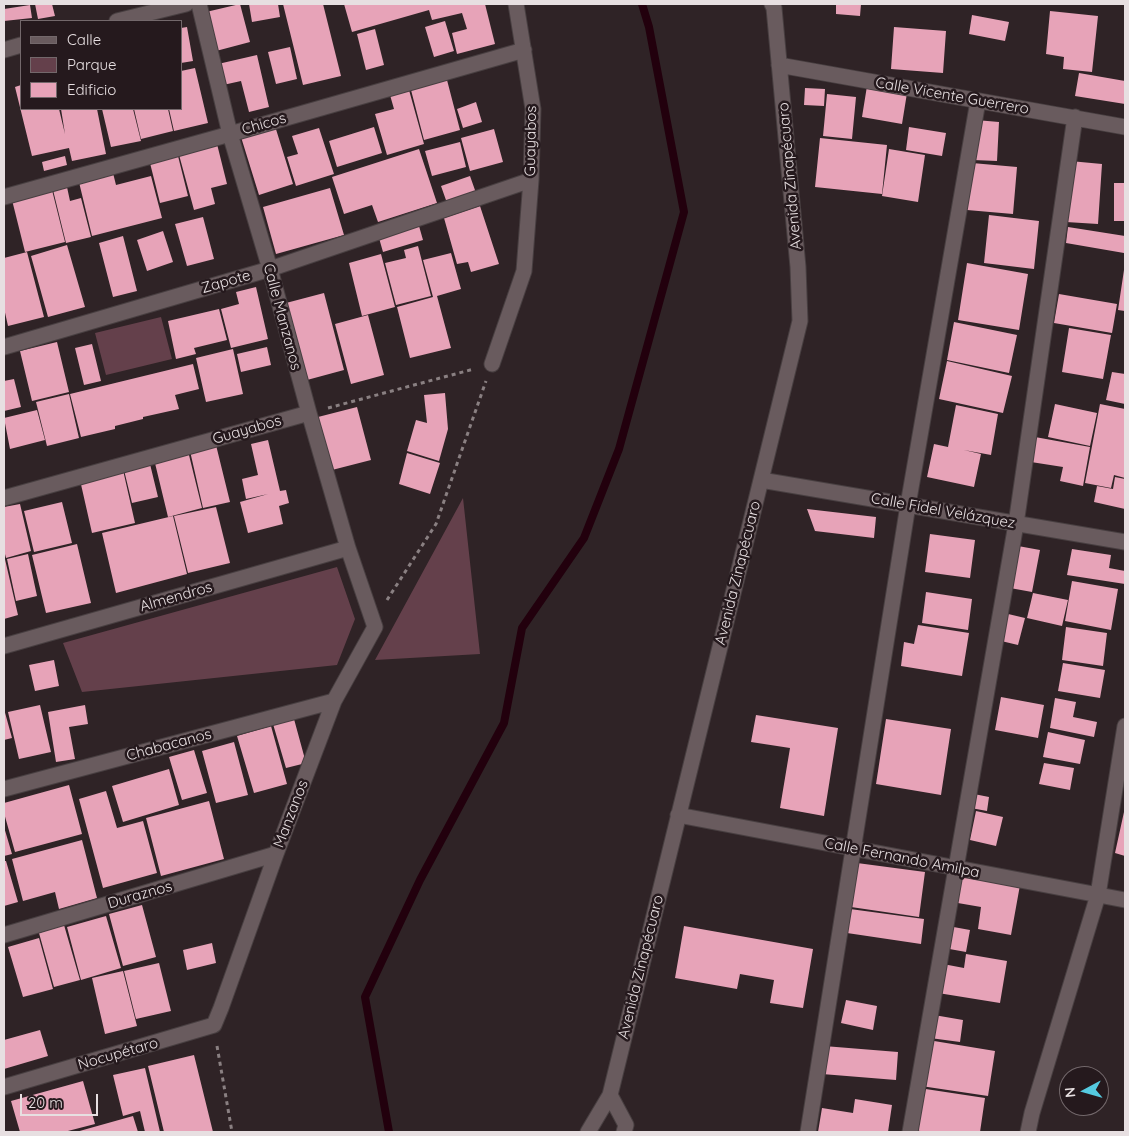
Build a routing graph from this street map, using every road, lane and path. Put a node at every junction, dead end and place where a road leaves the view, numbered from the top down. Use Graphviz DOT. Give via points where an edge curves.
graph roads {
  1 [pos="186,4"];
  2 [pos="199,4"];
  3 [pos="516,4"];
  4 [pos="772,4"];
  5 [pos="121,20"];
  6 [pos="20,46"];
  7 [pos="4,50"];
  8 [pos="524,50"];
  9 [pos="779,65"];
  10 [pos="978,101"];
  11 [pos="1075,117"];
  12 [pos="1125,127"];
  13 [pos="230,134"];
  14 [pos="531,180"];
  15 [pos="4,197"];
  16 [pos="270,269"];
  17 [pos="4,347"];
  18 [pos="492,364"];
  19 [pos="309,413"];
  20 [pos="760,480"];
  21 [pos="4,498"];
  22 [pos="908,505"];
  23 [pos="1016,524"];
  24 [pos="1125,542"];
  25 [pos="348,548"];
  26 [pos="375,627"];
  27 [pos="4,646"];
  28 [pos="334,701"];
  29 [pos="1125,726"];
  30 [pos="4,788"];
  31 [pos="678,815"];
  32 [pos="854,848"];
  33 [pos="276,854"];
  34 [pos="956,868"];
  35 [pos="1098,895"];
  36 [pos="1125,900"];
  37 [pos="4,935"];
  38 [pos="214,1025"];
  39 [pos="4,1088"];
  40 [pos="610,1095"];
  41 [pos="232,1132"];
  42 [pos="588,1132"];
  43 [pos="624,1132"];
  44 [pos="808,1132"];
  45 [pos="910,1132"];
  46 [pos="1028,1132"];
  1 -- 5 [label="street"];
  2 -- 13 [label="street, Calle Manzanos"];
  3 -- 8 [label="street, Guayabos"];
  4 -- 9 [label="street, Avenida Zinapécuaro"];
  6 -- 7 [label="street"];
  8 -- 13 [label="street, Chicos"];
  8 -- 14 [label="street, Guayabos" via="533,109"];
  9 -- 10 [label="street, Calle Vicente Guerrero"];
  9 -- 20 [label="street, Avenida Zinapécuaro" via="800,321"];
  10 -- 11 [label="street, Calle Vicente Guerrero"];
  10 -- 22 [label="street"];
  11 -- 12 [label="street, Calle Vicente Guerrero"];
  11 -- 23 [label="street"];
  13 -- 15 [label="street, Chicos"];
  13 -- 16 [label="street, Calle Manzanos"];
  14 -- 16 [label="street, Zapote"];
  14 -- 18 [label="street, Guayabos" via="524,271"];
  16 -- 17 [label="street, Zapote"];
  16 -- 19 [label="street, Calle Manzanos"];
  18 -- 19 [label="path"];
  18 -- 26 [label="path" via="436,524 388,597"];
  19 -- 21 [label="street, Guayabos"];
  19 -- 25 [label="street, Calle Manzanos"];
  20 -- 22 [label="street, Calle Fidel Velázquez"];
  20 -- 31 [label="street, Avenida Zinapécuaro"];
  22 -- 23 [label="street, Calle Fidel Velázquez"];
  22 -- 32 [label="street"];
  23 -- 24 [label="street, Calle Fidel Velázquez"];
  23 -- 34 [label="street"];
  25 -- 26 [label="street, Calle Manzanos"];
  25 -- 27 [label="street, Almendros"];
  26 -- 28 [label="street, Manzanos"];
  28 -- 30 [label="street, Chabacanos"];
  28 -- 33 [label="street, Manzanos"];
  29 -- 35 [label="street"];
  31 -- 32 [label="street, Calle Fernando Amilpa"];
  31 -- 40 [label="street, Avenida Zinapécuaro"];
  32 -- 34 [label="street, Calle Fernando Amilpa"];
  32 -- 44 [label="street"];
  33 -- 37 [label="street, Duraznos"];
  33 -- 38 [label="street, Manzanos"];
  34 -- 35 [label="street, Calle Fernando Amilpa"];
  34 -- 45 [label="street"];
  35 -- 36 [label="street, Calle Fernando Amilpa"];
  35 -- 46 [label="street"];
  38 -- 39 [label="street, Nocupétaro"];
  38 -- 41 [label="path"];
  40 -- 42 [label="street, Avenida Zinapécuaro"];
  40 -- 43 [label="street" via="626,1125"];
}
